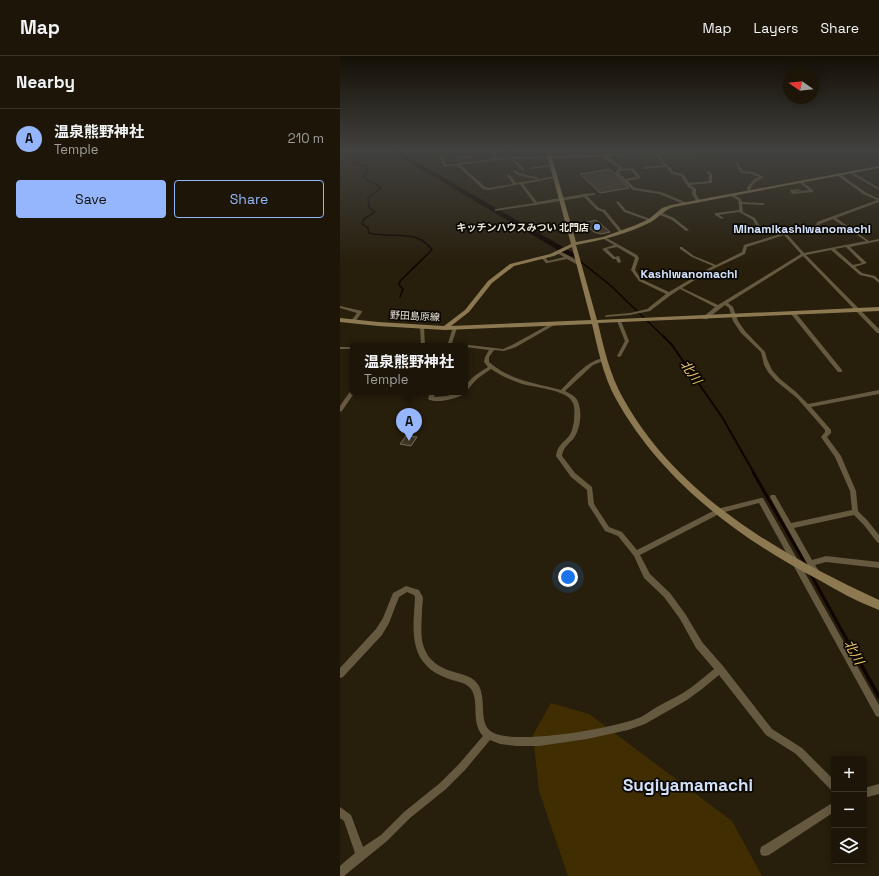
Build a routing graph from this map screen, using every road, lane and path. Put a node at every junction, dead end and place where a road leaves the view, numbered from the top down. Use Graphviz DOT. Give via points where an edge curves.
graph roads {
  1 [pos="525,189"];
  2 [pos="559,189"];
  3 [pos="636,189"];
  4 [pos="694,189"];
  5 [pos="764,189"];
  6 [pos="799,189"];
  7 [pos="810,189"];
  8 [pos="857,189"];
  9 [pos="858,189"];
  10 [pos="750,192"];
  11 [pos="594,194"];
  12 [pos="584,195"];
  13 [pos="732,195"];
  14 [pos="562,199"];
  15 [pos="879,200"];
  16 [pos="698,201"];
  17 [pos="618,202"];
  18 [pos="739,202"];
  19 [pos="874,202"];
  20 [pos="684,203"];
  21 [pos="536,204"];
  22 [pos="763,204"];
  23 [pos="496,210"];
  24 [pos="740,211"];
  25 [pos="659,213"];
  26 [pos="722,218"];
  27 [pos="834,218"];
  28 [pos="651,220"];
  29 [pos="687,230"];
  30 [pos="621,232"];
  31 [pos="785,233"];
  32 [pos="780,235"];
  33 [pos="604,238"];
  34 [pos="879,240"];
  35 [pos="868,242"];
  36 [pos="574,244"];
  37 [pos="616,246"];
  38 [pos="847,246"];
  39 [pos="681,248"];
  40 [pos="832,249"];
  41 [pos="560,250"];
  42 [pos="803,254"];
  43 [pos="543,257"];
  44 [pos="568,257"];
  45 [pos="619,262"];
  46 [pos="579,264"];
  47 [pos="716,266"];
  48 [pos="852,266"];
  49 [pos="879,282"];
  50 [pos="680,288"];
  51 [pos="669,294"];
  52 [pos="725,303"];
  53 [pos="340,307"];
  54 [pos="718,307"];
  55 [pos="879,309"];
  56 [pos="857,310"];
  57 [pos="793,313"];
  58 [pos="632,314"];
  59 [pos="607,316"];
  60 [pos="732,316"];
  61 [pos="705,318"];
  62 [pos="340,320"];
  63 [pos="633,321"];
  64 [pos="353,322"];
  65 [pos="595,322"];
  66 [pos="619,322"];
  67 [pos="554,324"];
  68 [pos="422,327"];
  69 [pos="445,328"];
  70 [pos="455,328"];
  71 [pos="879,332"];
  72 [pos="423,343"];
  73 [pos="451,343"];
  74 [pos="468,346"];
  75 [pos="492,349"];
  76 [pos="619,356"];
  77 [pos="604,359"];
  78 [pos="491,367"];
  79 [pos="840,371"];
  80 [pos="468,386"];
  81 [pos="561,392"];
  82 [pos="879,392"];
  83 [pos="350,395"];
  84 [pos="432,395"];
  85 [pos="458,395"];
  86 [pos="806,406"];
  87 [pos="340,410"];
  88 [pos="773,498"];
  89 [pos="719,511"];
  90 [pos="856,512"];
  91 [pos="790,526"];
  92 [pos="879,540"];
  93 [pos="636,554"];
  94 [pos="796,563"];
  95 [pos="879,565"];
  96 [pos="813,570"];
  97 [pos="879,605"];
  98 [pos="720,669"];
  99 [pos="340,674"];
  100 [pos="879,713"];
  101 [pos="488,736"];
  102 [pos="831,784"];
  103 [pos="879,789"];
  104 [pos="867,792"];
  105 [pos="831,810"];
  106 [pos="340,812"];
  107 [pos="765,851"];
  108 [pos="361,855"];
  109 [pos="340,872"];
  1 -- 21 [label="street"];
  2 -- 14 [label="street"];
  3 -- 20 [label="street" via="660,193"];
  4 -- 16 [label="street"];
  5 -- 10 [label="street, 野田島原線"];
  6 -- 7 [label="street" via="812,191"];
  8 -- 19 [label="street"];
  9 -- 15 [label="street"];
  10 -- 13 [label="street, 野田島原線"];
  11 -- 12 [label="street"];
  12 -- 14 [label="street"];
  12 -- 30 [label="street" via="598,209 604,211"];
  13 -- 16 [label="street, 野田島原線"];
  13 -- 18 [label="street" via="739,199"];
  14 -- 21 [label="street"];
  14 -- 36 [label="street"];
  15 -- 19 [label="street"];
  16 -- 20 [label="street, 野田島原線"];
  17 -- 28 [label="street" via="625,210"];
  18 -- 22 [label="street"];
  18 -- 24 [label="street"];
  19 -- 27 [label="street"];
  20 -- 25 [label="street, 野田島原線" via="668,207"];
  21 -- 23 [label="street"];
  24 -- 26 [label="street" via="716,214"];
  24 -- 32 [label="street" via="754,219 758,226"];
  25 -- 28 [label="street, 野田島原線"];
  25 -- 29 [label="street" via="673,219"];
  27 -- 31 [label="street" via="818,223 818,226"];
  27 -- 35 [label="street"];
  28 -- 30 [label="street, 野田島原線"];
  30 -- 33 [label="street, 野田島原線"];
  31 -- 32 [label="street"];
  31 -- 42 [label="street"];
  32 -- 47 [label="street" via="745,246 744,253"];
  33 -- 36 [label="street, 野田島原線"];
  33 -- 37 [label="street"];
  34 -- 35 [label="street"];
  35 -- 38 [label="street"];
  36 -- 41 [label="street, 野田島原線"];
  36 -- 46 [label="street"];
  37 -- 45 [label="street" via="604,249 614,258 618,257"];
  37 -- 51 [label="street" via="636,256 633,270 640,280"];
  38 -- 40 [label="street"];
  38 -- 48 [label="street" via="865,262"];
  39 -- 47 [label="street" via="698,260"];
  40 -- 42 [label="street"];
  40 -- 48 [label="street"];
  41 -- 43 [label="street, 野田島原線"];
  41 -- 44 [label="street"];
  42 -- 52 [label="street"];
  42 -- 56 [label="street"];
  43 -- 44 [label="street" via="547,262"];
  43 -- 69 [label="street, 野田島原線" via="509,266 490,282 468,311"];
  44 -- 46 [label="street"];
  46 -- 65 [label="street"];
  47 -- 50 [label="street"];
  48 -- 49 [label="street" via="861,274"];
  50 -- 51 [label="street"];
  50 -- 54 [label="street"];
  51 -- 58 [label="street" via="641,312"];
  52 -- 54 [label="street"];
  52 -- 60 [label="street" via="731,307"];
  53 -- 64 [label="street" via="360,312"];
  54 -- 61 [label="street"];
  55 -- 56 [label="street"];
  56 -- 57 [label="street"];
  56 -- 71 [label="street"];
  57 -- 60 [label="street"];
  57 -- 79 [label="street"];
  58 -- 59 [label="street"];
  58 -- 63 [label="street"];
  60 -- 61 [label="street"];
  60 -- 86 [label="street" via="745,335 763,352 764,364 778,381"];
  61 -- 63 [label="street"];
  62 -- 64 [label="street, 野田島原線"];
  63 -- 66 [label="street"];
  64 -- 68 [label="street, 野田島原線"];
  65 -- 66 [label="street"];
  65 -- 67 [label="street"];
  65 -- 77 [label="street"];
  66 -- 76 [label="street" via="627,341"];
  67 -- 70 [label="street"];
  67 -- 75 [label="street" via="514,346 504,350"];
  68 -- 69 [label="street, 野田島原線"];
  68 -- 72 [label="street"];
  69 -- 70 [label="street"];
  70 -- 73 [label="street"];
  74 -- 75 [label="street"];
  75 -- 78 [label="street" via="486,360"];
  77 -- 81 [label="street" via="591,364"];
  77 -- 89 [label="street" via="618,397 638,430 675,473"];
  78 -- 80 [label="street"];
  78 -- 81 [label="street" via="512,378"];
  81 -- 93 [label="street" via="574,399 577,409 574,432 560,448 559,456 573,475 590,489 591,504 607,529 620,534"];
  82 -- 86 [label="street"];
  83 -- 87 [label="street"];
  84 -- 85 [label="street" via="431,399 437,400"];
  86 -- 90 [label="street" via="828,430 824,437 838,456 853,491"];
  88 -- 91 [label="street"];
  89 -- 93 [label="street"];
  89 -- 94 [label="street"];
  89 -- 94 [label="street" via="761,500"];
  90 -- 91 [label="street"];
  90 -- 92 [label="street"];
  91 -- 96 [label="street"];
  93 -- 98 [label="street" via="647,576 667,595 699,646"];
  94 -- 96 [label="street"];
  94 -- 100 [label="street"];
  95 -- 96 [label="street" via="826,559"];
  96 -- 97 [label="street"];
  98 -- 101 [label="street" via="691,693 642,721 578,737 513,742"];
  98 -- 102 [label="street" via="769,732 799,751"];
  99 -- 101 [label="street" via="380,632 396,594 401,590 410,589 419,597 418,636 422,656 438,671 468,681 475,687 480,722"];
  101 -- 108 [label="street" via="443,786"];
  103 -- 104 [label="street"];
  105 -- 107 [label="street"];
  106 -- 108 [label="street" via="348,818"];
  108 -- 109 [label="street"];
}
